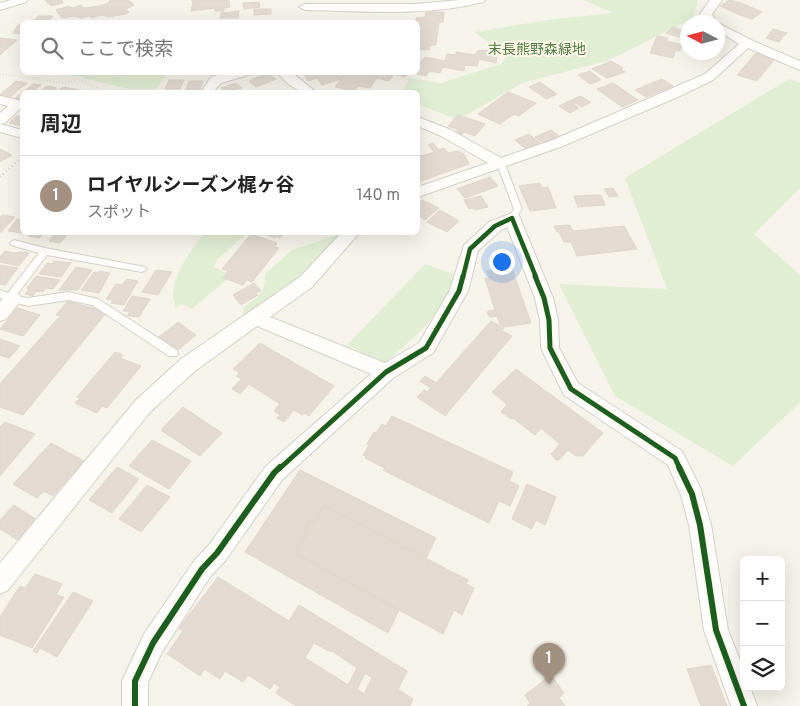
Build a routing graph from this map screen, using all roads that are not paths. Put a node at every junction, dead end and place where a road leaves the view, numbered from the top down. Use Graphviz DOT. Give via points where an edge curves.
graph roads {
  1 [pos="22,0"];
  2 [pos="479,0"];
  3 [pos="716,0"];
  4 [pos="1,5"];
  5 [pos="304,7"];
  6 [pos="707,15"];
  7 [pos="725,30"];
  8 [pos="747,43"];
  9 [pos="800,66"];
  10 [pos="234,75"];
  11 [pos="286,75"];
  12 [pos="208,90"];
  13 [pos="306,90"];
  14 [pos="0,100"];
  15 [pos="0,120"];
  16 [pos="420,122"];
  17 [pos="0,128"];
  18 [pos="20,133"];
  19 [pos="501,164"];
  20 [pos="420,191"];
  21 [pos="512,218"];
  22 [pos="349,235"];
  23 [pos="14,243"];
  24 [pos="46,251"];
  25 [pos="142,269"];
  26 [pos="8,297"];
  27 [pos="0,314"];
  28 [pos="255,318"];
  29 [pos="173,353"];
  30 [pos="386,372"];
  31 [pos="0,582"];
  32 [pos="746,704"];
  33 [pos="135,706"];
  1 -- 4 [label="street"];
  2 -- 5 [label="street" via="436,6"];
  3 -- 6 [label="street"];
  7 -- 8 [label="street"];
  8 -- 9 [label="street"];
  8 -- 19 [label="street" via="709,77 568,139"];
  10 -- 12 [label="street" via="216,80"];
  11 -- 13 [label="street"];
  14 -- 15 [label="street" via="18,104"];
  16 -- 19 [label="street"];
  17 -- 18 [label="street"];
  19 -- 20 [label="street"];
  19 -- 21 [label="lane" via="518,209"];
  21 -- 30 [label="street" via="495,226 470,249 459,290 426,348"];
  21 -- 32 [label="street" via="544,298 550,348 571,388 675,458 692,494 700,525 716,630"];
  22 -- 28 [label="street" via="306,282"];
  23 -- 24 [label="lane"];
  24 -- 25 [label="lane"];
  24 -- 26 [label="lane"];
  26 -- 27 [label="street"];
  26 -- 29 [label="lane" via="28,302 68,296 96,302"];
  28 -- 30 [label="street"];
  28 -- 31 [label="street" via="188,366 143,406"];
  30 -- 33 [label="street" via="274,473 202,569 150,650 135,681"];
}
